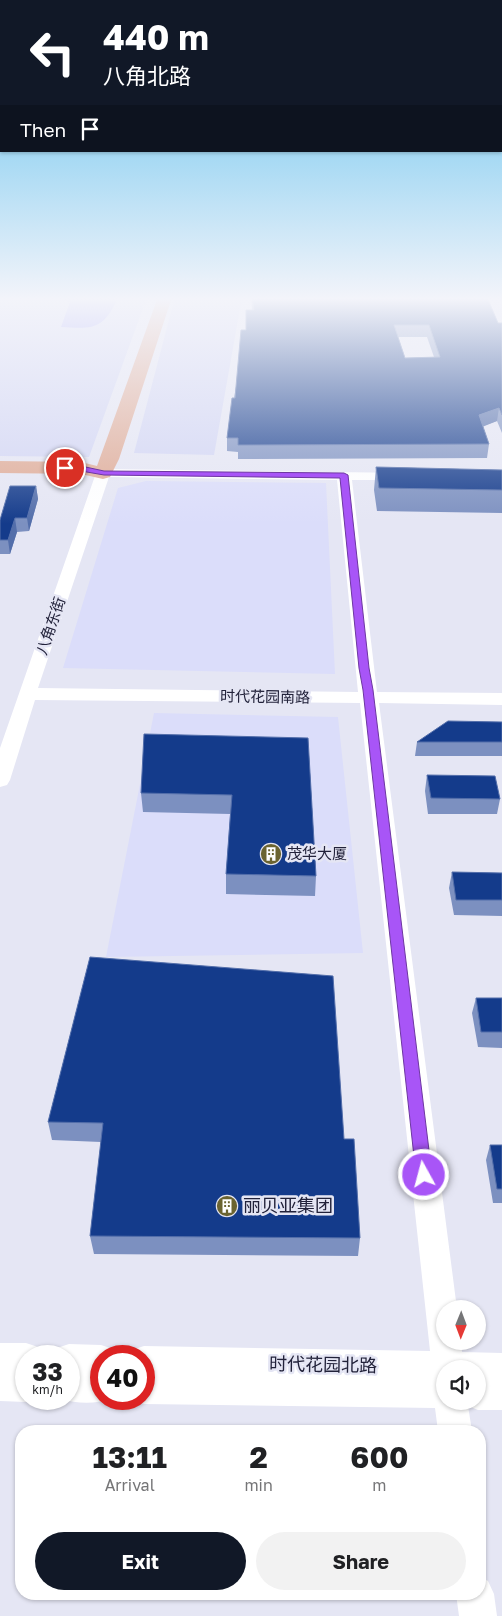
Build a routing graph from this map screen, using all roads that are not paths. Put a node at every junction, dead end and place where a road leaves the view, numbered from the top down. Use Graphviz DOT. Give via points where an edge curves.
graph roads {
  1 [pos="129,372"];
  2 [pos="139,372"];
  3 [pos="0,468"];
  4 [pos="104,473"];
  5 [pos="0,474"];
  6 [pos="344,475"];
  7 [pos="415,476"];
  8 [pos="28,690"];
  9 [pos="502,692"];
  10 [pos="369,694"];
  11 [pos="502,699"];
  12 [pos="0,780"];
  13 [pos="0,1358"];
  14 [pos="15,1359"];
  15 [pos="447,1360"];
  16 [pos="155,1362"];
  17 [pos="436,1368"];
  18 [pos="486,1369"];
  19 [pos="502,1369"];
  20 [pos="0,1384"];
  21 [pos="15,1384"];
  22 [pos="155,1387"];
  23 [pos="436,1392"];
  24 [pos="486,1393"];
  25 [pos="502,1393"];
  26 [pos="452,1410"];
  27 [pos="454,1425"];
  28 [pos="476,1600"];
  29 [pos="478,1616"];
  1 -- 4 [label="main road, 八角东街" via="100,458"];
  2 -- 4 [label="main road, 八角东街"];
  3 -- 4 [label="main road" via="81,468"];
  4 -- 5 [label="main road"];
  4 -- 6 [label="street"];
  4 -- 8 [label="street, 八角东街"];
  6 -- 7 [label="street"];
  6 -- 10 [label="street"];
  8 -- 10 [label="street, 时代花园南路"];
  8 -- 12 [label="street, 八角东街"];
  9 -- 10 [label="street, 时代花园南路"];
  10 -- 11 [label="street, 时代花园南路"];
  10 -- 15 [label="street"];
  13 -- 14 [label="street"];
  16 -- 17 [label="street, 时代花园北路"];
  18 -- 19 [label="street, 时代花园北路"];
  20 -- 21 [label="street"];
  22 -- 23 [label="street, 时代花园北路"];
  24 -- 25 [label="street"];
  26 -- 27 [label="street"];
  28 -- 29 [label="street"];
}
